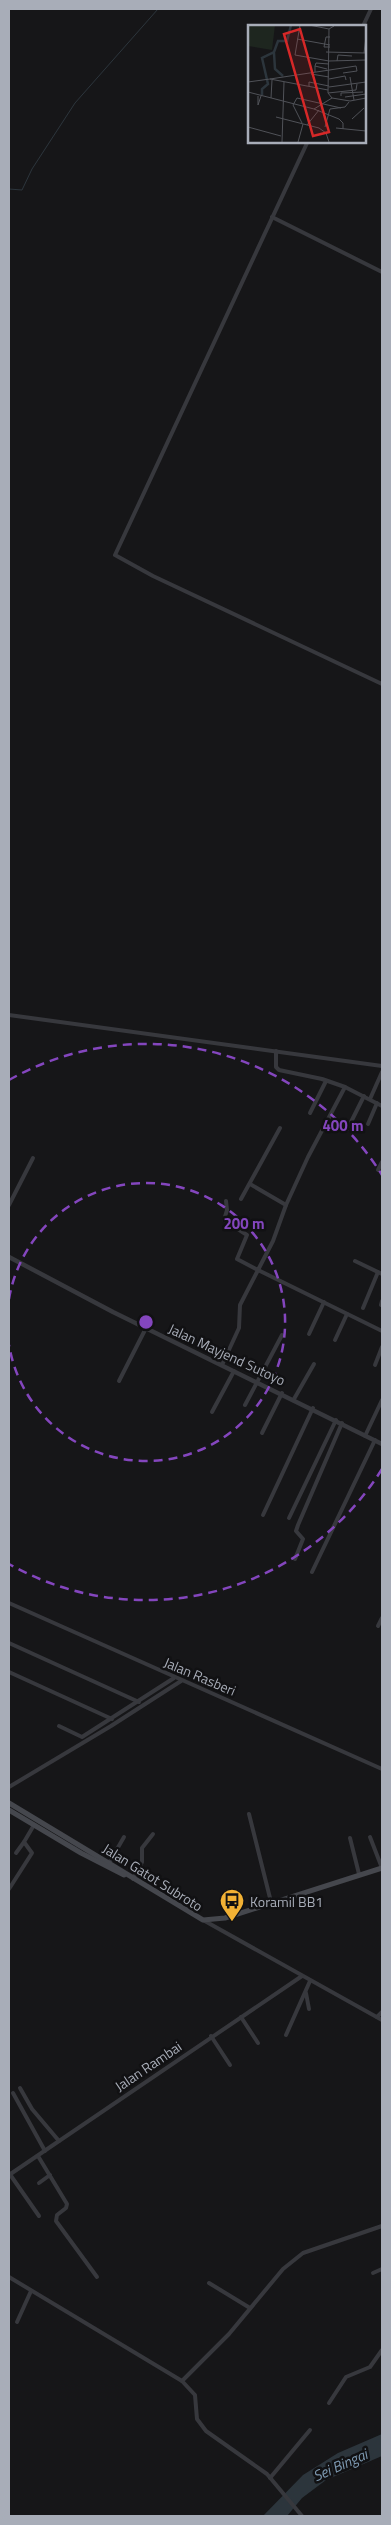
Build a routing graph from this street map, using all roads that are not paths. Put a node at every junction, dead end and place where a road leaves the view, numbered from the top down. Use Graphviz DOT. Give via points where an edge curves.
graph roads {
  1 [pos="371,9"];
  2 [pos="363,25"];
  3 [pos="308,142"];
  4 [pos="272,217"];
  5 [pos="382,272"];
  6 [pos="382,684"];
  7 [pos="9,1015"];
  8 [pos="276,1051"];
  9 [pos="382,1066"];
  10 [pos="382,1072"];
  11 [pos="326,1081"];
  12 [pos="345,1087"];
  13 [pos="364,1096"];
  14 [pos="370,1099"];
  15 [pos="377,1103"];
  16 [pos="382,1106"];
  17 [pos="310,1113"];
  18 [pos="368,1124"];
  19 [pos="349,1126"];
  20 [pos="280,1128"];
  21 [pos="33,1158"];
  22 [pos="382,1162"];
  23 [pos="378,1170"];
  24 [pos="250,1184"];
  25 [pos="241,1199"];
  26 [pos="226,1201"];
  27 [pos="9,1205"];
  28 [pos="286,1205"];
  29 [pos="9,1257"];
  30 [pos="355,1261"];
  31 [pos="258,1270"];
  32 [pos="378,1272"];
  33 [pos="382,1274"];
  34 [pos="324,1302"];
  35 [pos="363,1308"];
  36 [pos="347,1314"];
  37 [pos="146,1328"];
  38 [pos="382,1330"];
  39 [pos="308,1334"];
  40 [pos="282,1335"];
  41 [pos="335,1340"];
  42 [pos="382,1347"];
  43 [pos="314,1364"];
  44 [pos="222,1365"];
  45 [pos="375,1365"];
  46 [pos="234,1371"];
  47 [pos="119,1381"];
  48 [pos="258,1382"];
  49 [pos="282,1393"];
  50 [pos="294,1399"];
  51 [pos="382,1400"];
  52 [pos="245,1405"];
  53 [pos="313,1408"];
  54 [pos="212,1412"];
  55 [pos="336,1420"];
  56 [pos="342,1423"];
  57 [pos="262,1434"];
  58 [pos="366,1436"];
  59 [pos="375,1440"];
  60 [pos="382,1444"];
  61 [pos="263,1515"];
  62 [pos="289,1518"];
  63 [pos="295,1559"];
  64 [pos="312,1572"];
  65 [pos="9,1603"];
  66 [pos="382,1618"];
  67 [pos="378,1626"];
  68 [pos="9,1643"];
  69 [pos="9,1672"];
  70 [pos="174,1678"];
  71 [pos="181,1681"];
  72 [pos="139,1702"];
  73 [pos="112,1719"];
  74 [pos="59,1726"];
  75 [pos="382,1769"];
  76 [pos="9,1787"];
  77 [pos="9,1802"];
  78 [pos="9,1810"];
  79 [pos="249,1814"];
  80 [pos="34,1825"];
  81 [pos="153,1834"];
  82 [pos="124,1837"];
  83 [pos="370,1837"];
  84 [pos="350,1838"];
  85 [pos="24,1842"];
  86 [pos="16,1853"];
  87 [pos="109,1863"];
  88 [pos="382,1868"];
  89 [pos="359,1874"];
  90 [pos="132,1879"];
  91 [pos="9,1889"];
  92 [pos="270,1902"];
  93 [pos="202,1920"];
  94 [pos="302,1976"];
  95 [pos="310,1981"];
  96 [pos="306,1992"];
  97 [pos="309,2009"];
  98 [pos="382,2012"];
  99 [pos="240,2017"];
  100 [pos="377,2017"];
  101 [pos="382,2020"];
  102 [pos="286,2035"];
  103 [pos="212,2036"];
  104 [pos="258,2043"];
  105 [pos="230,2065"];
  106 [pos="20,2088"];
  107 [pos="12,2093"];
  108 [pos="60,2141"];
  109 [pos="45,2151"];
  110 [pos="38,2156"];
  111 [pos="9,2174"];
  112 [pos="50,2175"];
  113 [pos="39,2183"];
  114 [pos="39,2216"];
  115 [pos="382,2226"];
  116 [pos="382,2269"];
  117 [pos="373,2272"];
  118 [pos="9,2277"];
  119 [pos="97,2277"];
  120 [pos="208,2283"];
  121 [pos="31,2291"];
  122 [pos="250,2308"];
  123 [pos="17,2322"];
  124 [pos="382,2350"];
  125 [pos="182,2381"];
  126 [pos="329,2403"];
  127 [pos="310,2430"];
  128 [pos="270,2478"];
  129 [pos="302,2516"];
  1 -- 2 [label="street"];
  3 -- 4 [label="street"];
  4 -- 5 [label="street"];
  4 -- 6 [label="street" via="115,555 146,573"];
  7 -- 8 [label="street"];
  8 -- 9 [label="street"];
  8 -- 11 [label="street" via="277,1069"];
  10 -- 14 [label="street"];
  11 -- 12 [label="street"];
  11 -- 17 [label="street"];
  12 -- 13 [label="street"];
  12 -- 28 [label="street"];
  13 -- 14 [label="street"];
  13 -- 19 [label="street"];
  14 -- 15 [label="street"];
  15 -- 16 [label="street"];
  15 -- 18 [label="street"];
  20 -- 24 [label="street"];
  21 -- 27 [label="street"];
  22 -- 23 [label="street"];
  24 -- 25 [label="street"];
  24 -- 28 [label="street"];
  26 -- 31 [label="street" via="224,1220 248,1234 237,1259"];
  28 -- 31 [label="street"];
  29 -- 37 [label="street, Jalan Mayjend Sutoyo"];
  30 -- 32 [label="street"];
  31 -- 34 [label="street"];
  31 -- 44 [label="street" via="240,1305 239,1328"];
  32 -- 33 [label="street"];
  32 -- 35 [label="street"];
  34 -- 36 [label="street"];
  34 -- 39 [label="street"];
  36 -- 38 [label="street"];
  36 -- 41 [label="street"];
  37 -- 44 [label="street, Jalan Mayjend Sutoyo"];
  37 -- 47 [label="street"];
  40 -- 48 [label="street"];
  42 -- 45 [label="street"];
  43 -- 50 [label="street"];
  44 -- 46 [label="street, Jalan Mayjend Sutoyo"];
  46 -- 48 [label="street, Jalan Mayjend Sutoyo"];
  46 -- 54 [label="street"];
  48 -- 49 [label="street, Jalan Mayjend Sutoyo"];
  48 -- 52 [label="street"];
  49 -- 50 [label="street, Jalan Mayjend Sutoyo"];
  49 -- 57 [label="street"];
  50 -- 53 [label="street, Jalan Mayjend Sutoyo"];
  51 -- 58 [label="street"];
  53 -- 55 [label="street, Jalan Mayjend Sutoyo"];
  53 -- 61 [label="street"];
  55 -- 56 [label="street, Jalan Mayjend Sutoyo"];
  55 -- 62 [label="street"];
  56 -- 58 [label="street, Jalan Mayjend Sutoyo"];
  56 -- 63 [label="street" via="298,1525 296,1531 302,1539"];
  58 -- 59 [label="street, Jalan Mayjend Sutoyo"];
  59 -- 60 [label="street, Jalan Mayjend Sutoyo"];
  59 -- 64 [label="street"];
  65 -- 70 [label="street, Jalan Rasberi"];
  66 -- 67 [label="street"];
  68 -- 72 [label="street"];
  69 -- 73 [label="street"];
  70 -- 71 [label="street, Jalan Rasberi"];
  70 -- 72 [label="street"];
  71 -- 75 [label="street, Jalan Rasberi"];
  71 -- 76 [label="street"];
  72 -- 73 [label="street"];
  73 -- 74 [label="street" via="82,1738"];
  77 -- 87 [label="main road, Jalan Gatot Subroto"];
  78 -- 80 [label="main road"];
  79 -- 92 [label="street"];
  80 -- 85 [label="street"];
  80 -- 90 [label="main road"];
  81 -- 90 [label="street" via="142,1848 142,1862"];
  82 -- 87 [label="street"];
  83 -- 88 [label="street"];
  84 -- 89 [label="street"];
  85 -- 86 [label="street"];
  85 -- 91 [label="street" via="32,1853"];
  87 -- 90 [label="main road, Jalan Gatot Subroto"];
  88 -- 89 [label="main road, Jalan Gatot Subroto"];
  89 -- 92 [label="main road, Jalan Gatot Subroto"];
  90 -- 93 [label="main road, Jalan Gatot Subroto"];
  92 -- 93 [label="main road, Jalan Gatot Subroto" via="224,1918"];
  93 -- 94 [label="street"];
  94 -- 95 [label="street"];
  94 -- 99 [label="street, Jalan Rambai"];
  95 -- 96 [label="street"];
  95 -- 100 [label="street"];
  96 -- 97 [label="street"];
  96 -- 102 [label="street"];
  98 -- 100 [label="street"];
  99 -- 103 [label="street, Jalan Rambai"];
  99 -- 104 [label="street"];
  100 -- 101 [label="street"];
  103 -- 105 [label="street"];
  103 -- 108 [label="street, Jalan Rambai"];
  106 -- 108 [label="street" via="32,2109"];
  107 -- 109 [label="street"];
  108 -- 109 [label="street, Jalan Rambai"];
  109 -- 110 [label="street, Jalan Rambai"];
  110 -- 111 [label="street, Jalan Rambai"];
  110 -- 112 [label="street"];
  111 -- 114 [label="street"];
  112 -- 113 [label="street"];
  112 -- 119 [label="street" via="67,2204 56,2221"];
  115 -- 122 [label="street" via="303,2254 275,2276"];
  116 -- 117 [label="street"];
  118 -- 121 [label="street"];
  120 -- 122 [label="street"];
  121 -- 123 [label="street"];
  121 -- 125 [label="street"];
  122 -- 125 [label="street"];
  124 -- 126 [label="street" via="370,2367 346,2377"];
  125 -- 128 [label="street" via="195,2395 197,2419 206,2431"];
  127 -- 128 [label="street"];
  128 -- 129 [label="street"];
}
